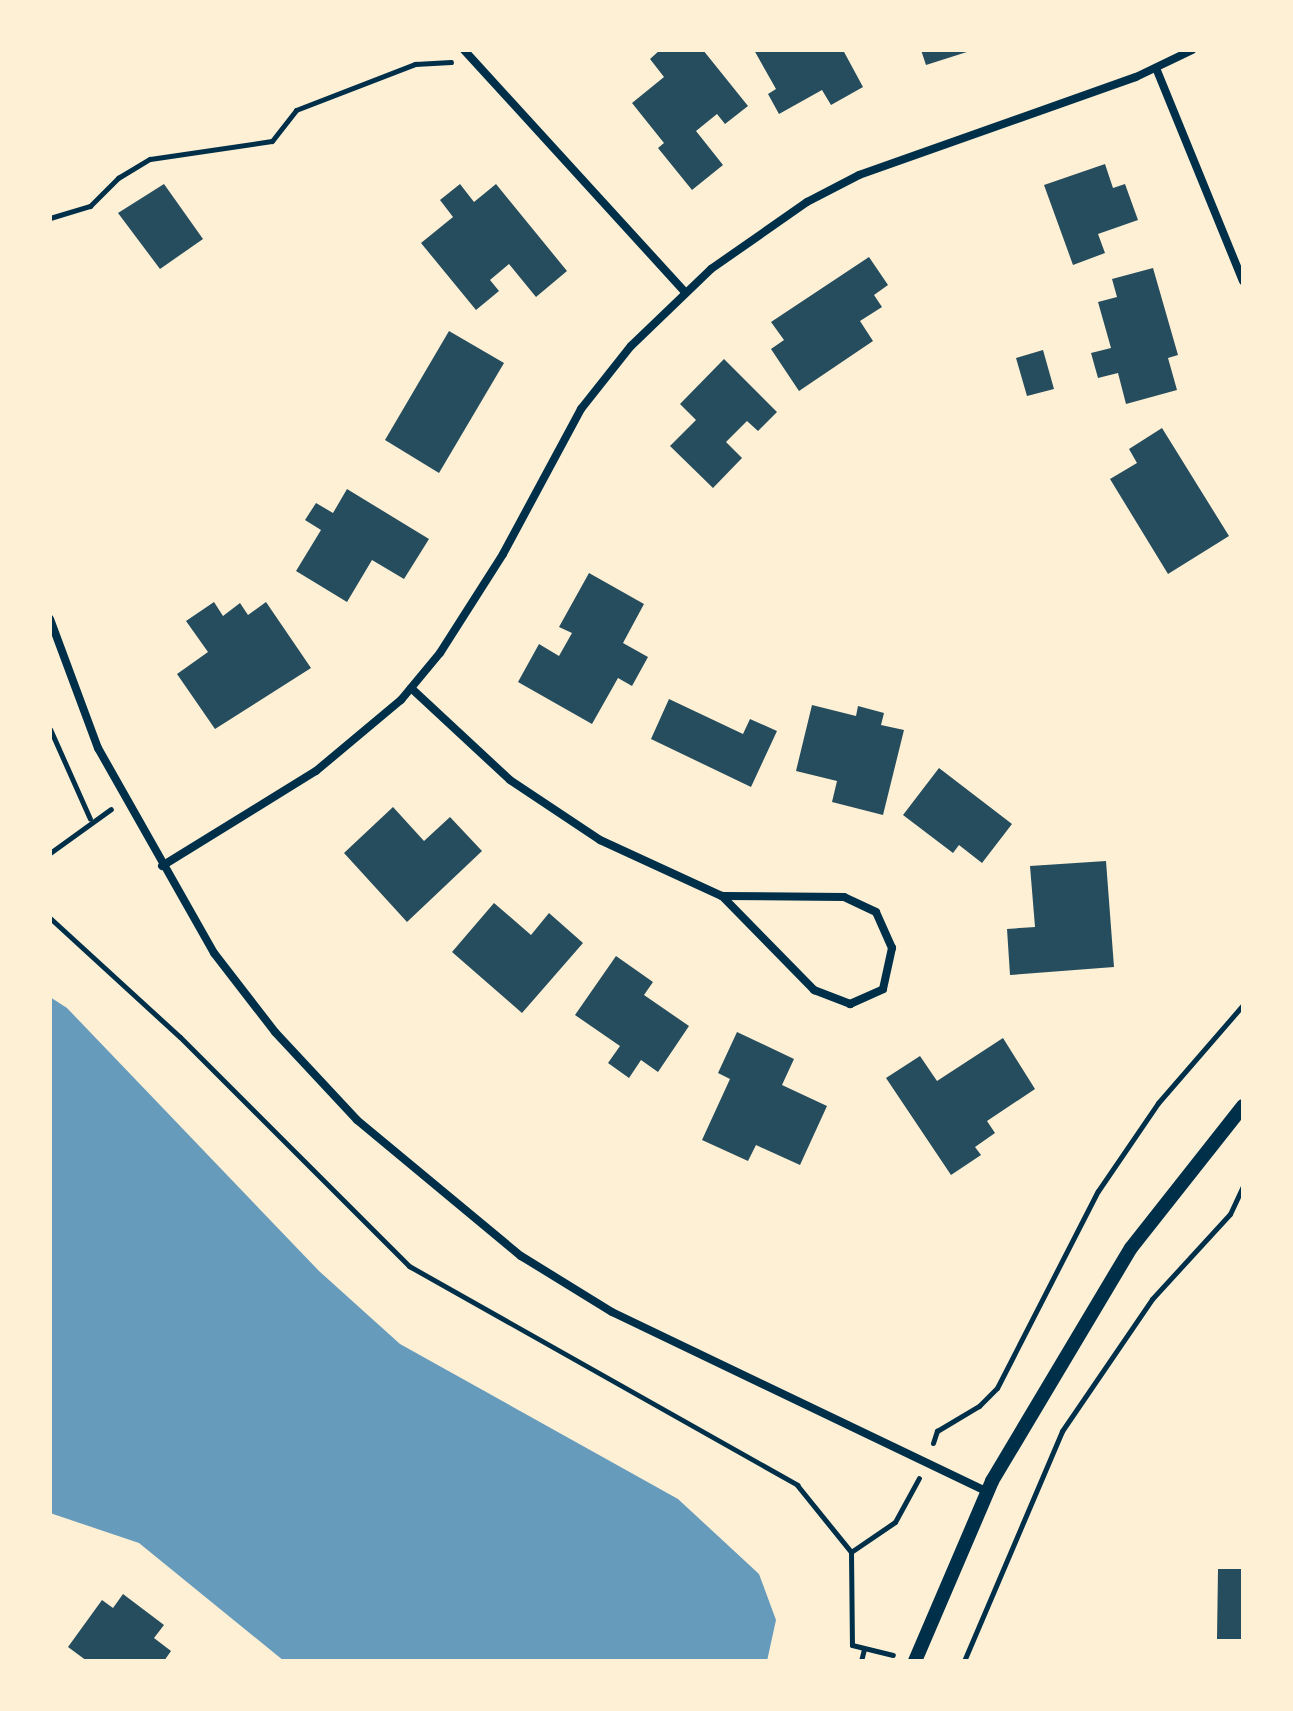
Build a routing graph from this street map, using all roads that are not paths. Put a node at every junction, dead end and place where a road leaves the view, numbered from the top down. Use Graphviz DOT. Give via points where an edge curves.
graph roads {
  1 [pos="464,50"];
  2 [pos="1192,50"];
  3 [pos="1156,68"];
  4 [pos="1243,278"];
  5 [pos="685,292"];
  6 [pos="50,619"];
  7 [pos="411,688"];
  8 [pos="162,866"];
  9 [pos="722,896"];
  10 [pos="1243,1106"];
  11 [pos="988,1492"];
  12 [pos="915,1661"];
  1 -- 5 [label="street"];
  2 -- 3 [label="street"];
  3 -- 4 [label="street"];
  3 -- 5 [label="street" via="859,175 807,202"];
  5 -- 7 [label="street" via="631,346 581,409 503,554 440,653"];
  6 -- 8 [label="street" via="98,748"];
  7 -- 8 [label="street" via="316,771"];
  7 -- 9 [label="street" via="510,780 600,840"];
  8 -- 11 [label="street" via="214,953 275,1032 357,1120 521,1256 612,1312"];
  9 -- 9 [label="street" via="814,990 850,1004 883,989 892,948 876,912 844,897"];
  10 -- 11 [label="street" via="1131,1248"];
  11 -- 12 [label="street"];
}
